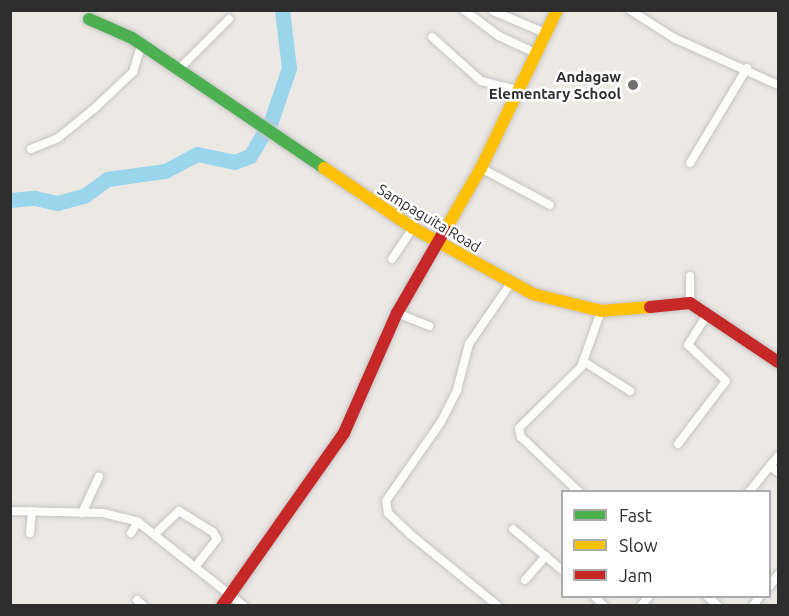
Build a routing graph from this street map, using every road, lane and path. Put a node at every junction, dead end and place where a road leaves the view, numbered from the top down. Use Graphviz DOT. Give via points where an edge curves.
graph roads {
  1 [pos="464,10"];
  2 [pos="557,10"];
  3 [pos="630,10"];
  4 [pos="493,11"];
  5 [pos="89,19"];
  6 [pos="229,19"];
  7 [pos="545,33"];
  8 [pos="432,37"];
  9 [pos="141,45"];
  10 [pos="535,53"];
  11 [pos="747,68"];
  12 [pos="178,70"];
  13 [pos="778,85"];
  14 [pos="517,90"];
  15 [pos="31,149"];
  16 [pos="690,163"];
  17 [pos="481,168"];
  18 [pos="550,205"];
  19 [pos="413,228"];
  20 [pos="439,244"];
  21 [pos="392,259"];
  22 [pos="690,276"];
  23 [pos="512,283"];
  24 [pos="690,303"];
  25 [pos="601,311"];
  26 [pos="397,313"];
  27 [pos="708,313"];
  28 [pos="430,326"];
  29 [pos="583,361"];
  30 [pos="778,362"];
  31 [pos="630,391"];
  32 [pos="678,444"];
  33 [pos="778,456"];
  34 [pos="770,466"];
  35 [pos="778,472"];
  36 [pos="99,477"];
  37 [pos="577,490"];
  38 [pos="751,490"];
  39 [pos="32,511"];
  40 [pos="10,512"];
  41 [pos="82,513"];
  42 [pos="138,522"];
  43 [pos="513,529"];
  44 [pos="30,533"];
  45 [pos="131,533"];
  46 [pos="155,534"];
  47 [pos="546,556"];
  48 [pos="196,565"];
  49 [pos="561,569"];
  50 [pos="525,580"];
  51 [pos="231,593"];
  52 [pos="222,606"];
  53 [pos="244,606"];
  54 [pos="498,606"];
  1 -- 10 [label="street" via="499,36"];
  2 -- 7 [label="street"];
  3 -- 11 [label="street" via="674,38"];
  4 -- 7 [label="street"];
  5 -- 9 [label="street, Sampaguita Road"];
  6 -- 12 [label="street"];
  7 -- 10 [label="street"];
  8 -- 14 [label="street" via="481,81"];
  9 -- 12 [label="street, Sampaguita Road"];
  9 -- 15 [label="street" via="138,66 96,107 58,138"];
  10 -- 14 [label="street"];
  11 -- 13 [label="street"];
  11 -- 16 [label="street"];
  12 -- 19 [label="street, Sampaguita Road"];
  14 -- 17 [label="street"];
  17 -- 18 [label="street"];
  17 -- 20 [label="street"];
  19 -- 20 [label="street, Sampaguita Road"];
  19 -- 21 [label="street"];
  20 -- 23 [label="street, Sampaguita Road"];
  20 -- 26 [label="street"];
  22 -- 24 [label="street"];
  23 -- 25 [label="street, Sampaguita Road" via="554,303"];
  23 -- 54 [label="street" via="469,344 457,390 441,422 386,501 388,513 411,535"];
  24 -- 25 [label="street, Sampaguita Road"];
  24 -- 27 [label="street"];
  25 -- 29 [label="street"];
  26 -- 28 [label="street"];
  26 -- 51 [label="street" via="344,433"];
  27 -- 30 [label="street"];
  27 -- 32 [label="street" via="688,345 726,381"];
  29 -- 31 [label="street"];
  29 -- 37 [label="street" via="570,380 519,428 521,437"];
  33 -- 34 [label="street"];
  34 -- 35 [label="street"];
  34 -- 38 [label="street"];
  36 -- 41 [label="street"];
  39 -- 40 [label="street"];
  39 -- 41 [label="street"];
  39 -- 44 [label="street"];
  41 -- 42 [label="street" via="121,515"];
  42 -- 45 [label="street"];
  42 -- 46 [label="street"];
  43 -- 47 [label="street"];
  46 -- 48 [label="street"];
  46 -- 48 [label="street" via="179,511 213,532 217,539"];
  47 -- 49 [label="street"];
  47 -- 50 [label="street"];
  48 -- 51 [label="street"];
  51 -- 52 [label="street"];
  51 -- 53 [label="street"];
}
